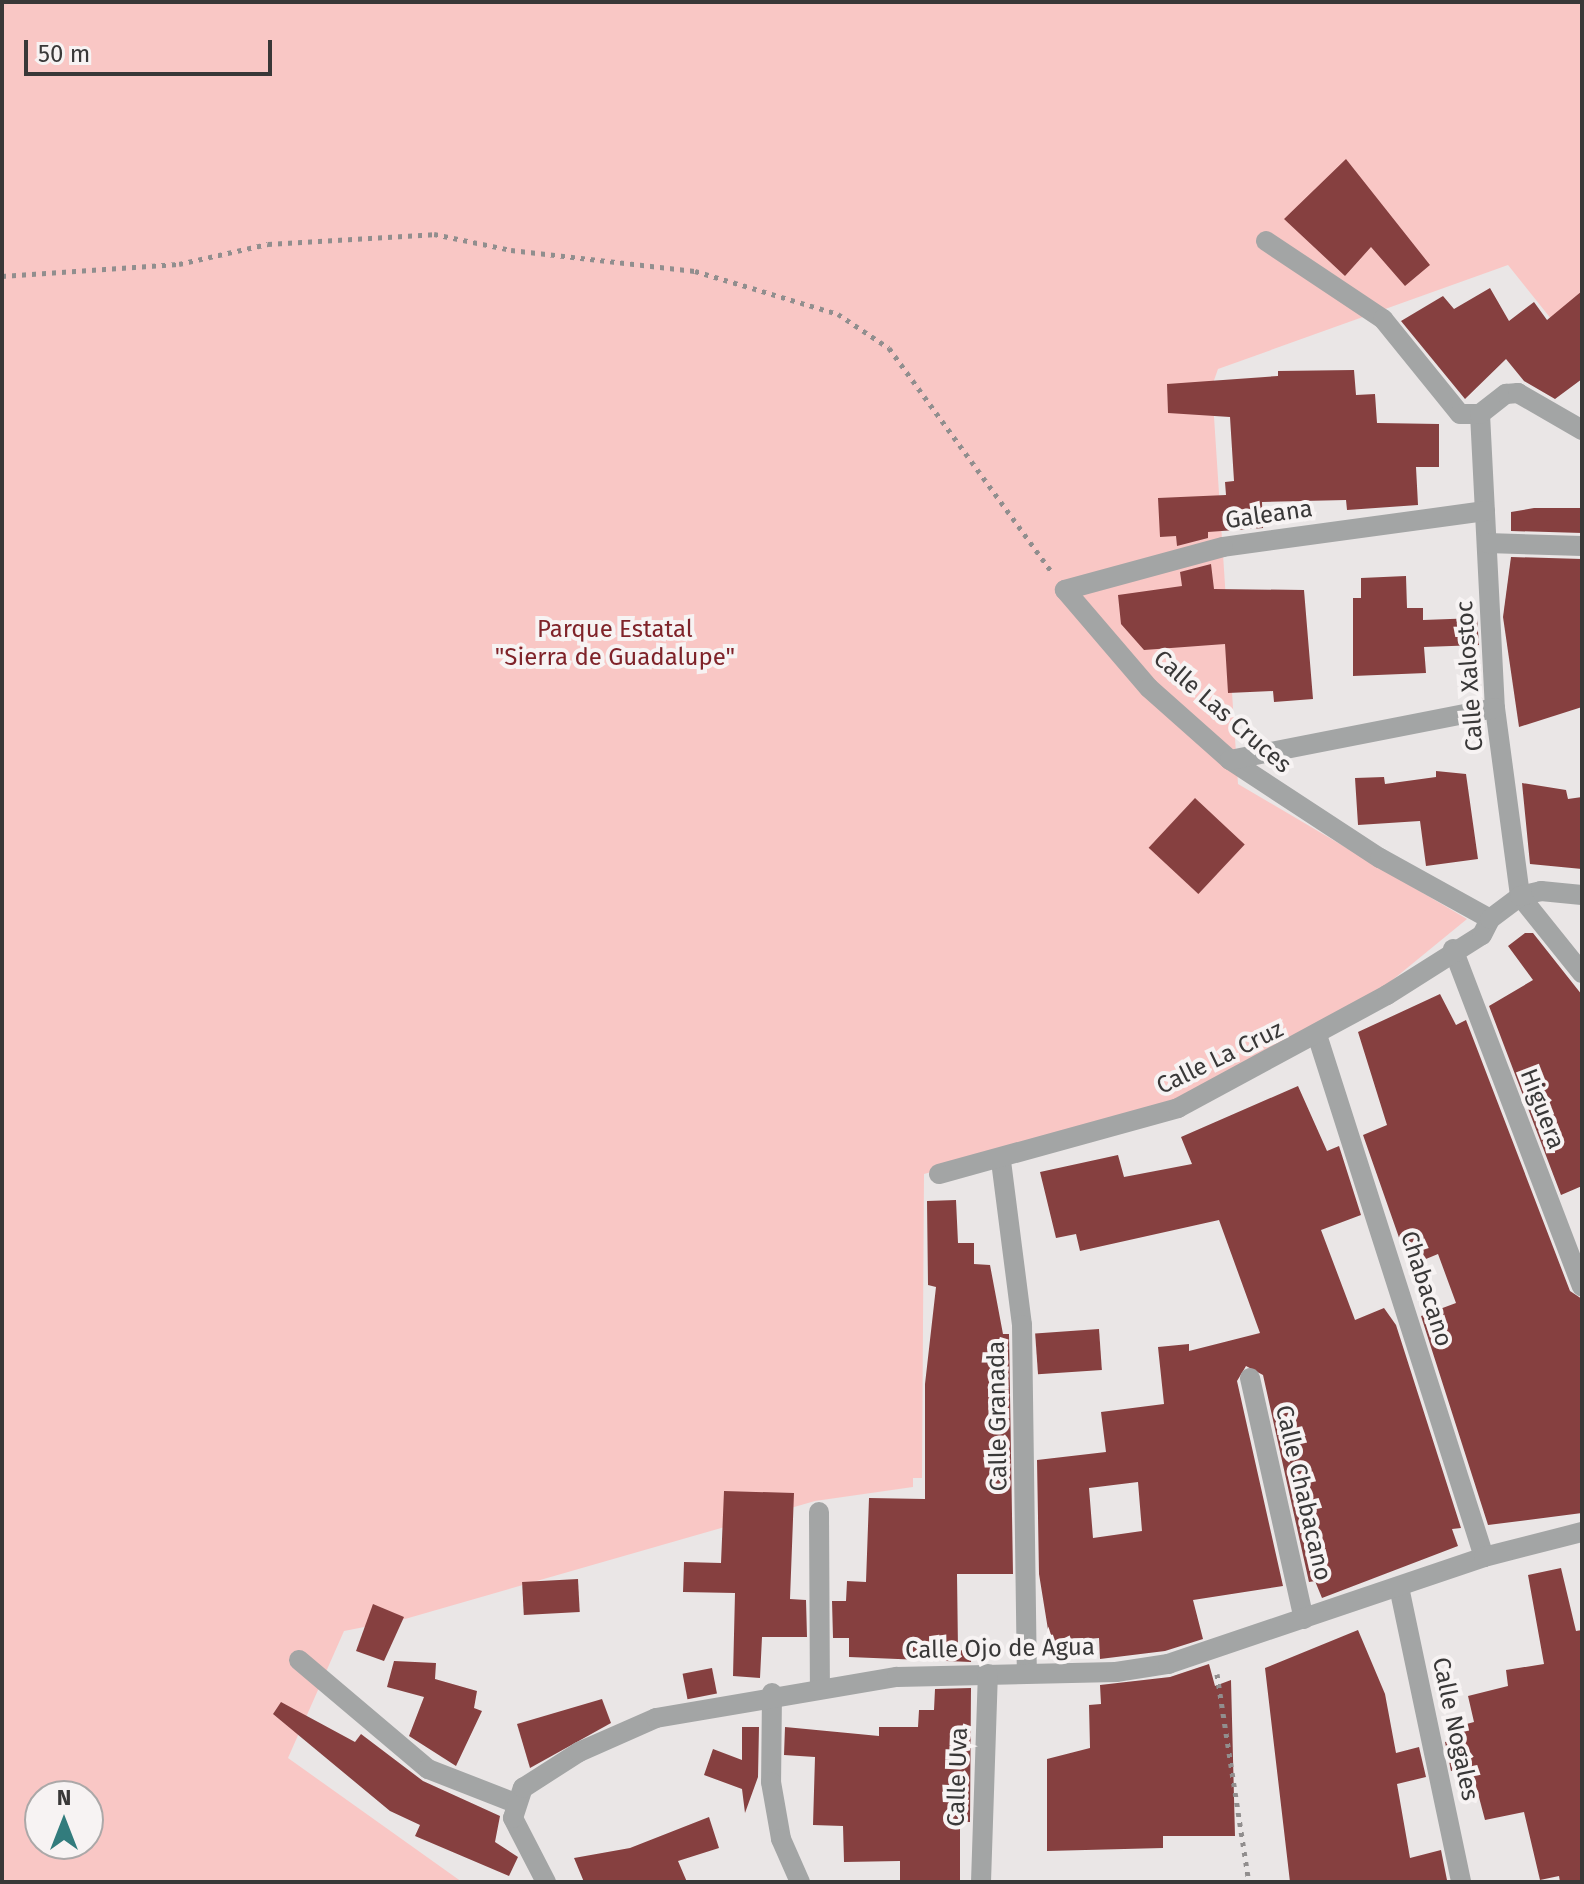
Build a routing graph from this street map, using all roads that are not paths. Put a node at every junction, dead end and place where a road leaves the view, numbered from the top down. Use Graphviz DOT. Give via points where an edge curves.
graph roads {
  1 [pos="1266,241"];
  2 [pos="1480,414"];
  3 [pos="1582,430"];
  4 [pos="1485,511"];
  5 [pos="1487,543"];
  6 [pos="1582,546"];
  7 [pos="1065,590"];
  8 [pos="1495,708"];
  9 [pos="1230,760"];
  10 [pos="1582,895"];
  11 [pos="1520,896"];
  12 [pos="1490,919"];
  13 [pos="1453,949"];
  14 [pos="1582,973"];
  15 [pos="1318,1038"];
  16 [pos="1001,1161"];
  17 [pos="939,1174"];
  18 [pos="1582,1286"];
  19 [pos="1250,1378"];
  20 [pos="819,1512"];
  21 [pos="1582,1532"];
  22 [pos="1484,1557"];
  23 [pos="1399,1587"];
  24 [pos="1304,1619"];
  25 [pos="299,1660"];
  26 [pos="1027,1673"];
  27 [pos="988,1674"];
  28 [pos="820,1686"];
  29 [pos="772,1693"];
  30 [pos="515,1803"];
  31 [pos="546,1882"];
  32 [pos="800,1882"];
  33 [pos="981,1882"];
  34 [pos="1461,1882"];
  1 -- 2 [label="street" via="1383,319 1460,414"];
  2 -- 3 [label="street" via="1506,394 1518,393"];
  2 -- 4 [label="street, Calle Xalostoc"];
  4 -- 5 [label="street, Calle Xalostoc"];
  4 -- 7 [label="street, Galeana" via="1223,547"];
  5 -- 6 [label="street"];
  5 -- 8 [label="street, Calle Xalostoc"];
  7 -- 9 [label="street, Calle Las Cruces" via="1149,688"];
  8 -- 9 [label="street"];
  8 -- 11 [label="street, Calle Xalostoc"];
  9 -- 12 [label="street, Calle Las Cruces" via="1380,858"];
  10 -- 11 [label="street" via="1541,891"];
  11 -- 12 [label="street"];
  11 -- 14 [label="street"];
  12 -- 13 [label="street, Calle La Cruz" via="1482,935"];
  13 -- 15 [label="street, Calle La Cruz"];
  13 -- 18 [label="street, Higuera"];
  15 -- 16 [label="street, Calle La Cruz" via="1152,1119"];
  15 -- 22 [label="street, Chabacano"];
  16 -- 17 [label="street, Calle La Cruz"];
  16 -- 26 [label="street, Calle Granada" via="1022,1325"];
  19 -- 24 [label="street, Calle Chabacano"];
  20 -- 28 [label="street"];
  21 -- 22 [label="street, Calle Ojo de Agua"];
  22 -- 23 [label="street, Calle Ojo de Agua"];
  23 -- 24 [label="street, Calle Ojo de Agua"];
  23 -- 34 [label="street, Calle Nogales"];
  24 -- 26 [label="street, Calle Ojo de Agua" via="1213,1651 1116,1672"];
  25 -- 30 [label="street" via="428,1769"];
  26 -- 27 [label="street, Calle Ojo de Agua"];
  27 -- 28 [label="street, Calle Ojo de Agua"];
  27 -- 33 [label="street, Calle Uva"];
  28 -- 29 [label="street, Calle Ojo de Agua"];
  29 -- 30 [label="street, Calle Ojo de Agua" via="656,1718 539,1776"];
  29 -- 32 [label="street" via="771,1782 781,1839"];
  30 -- 31 [label="street" via="518,1834"];
}
